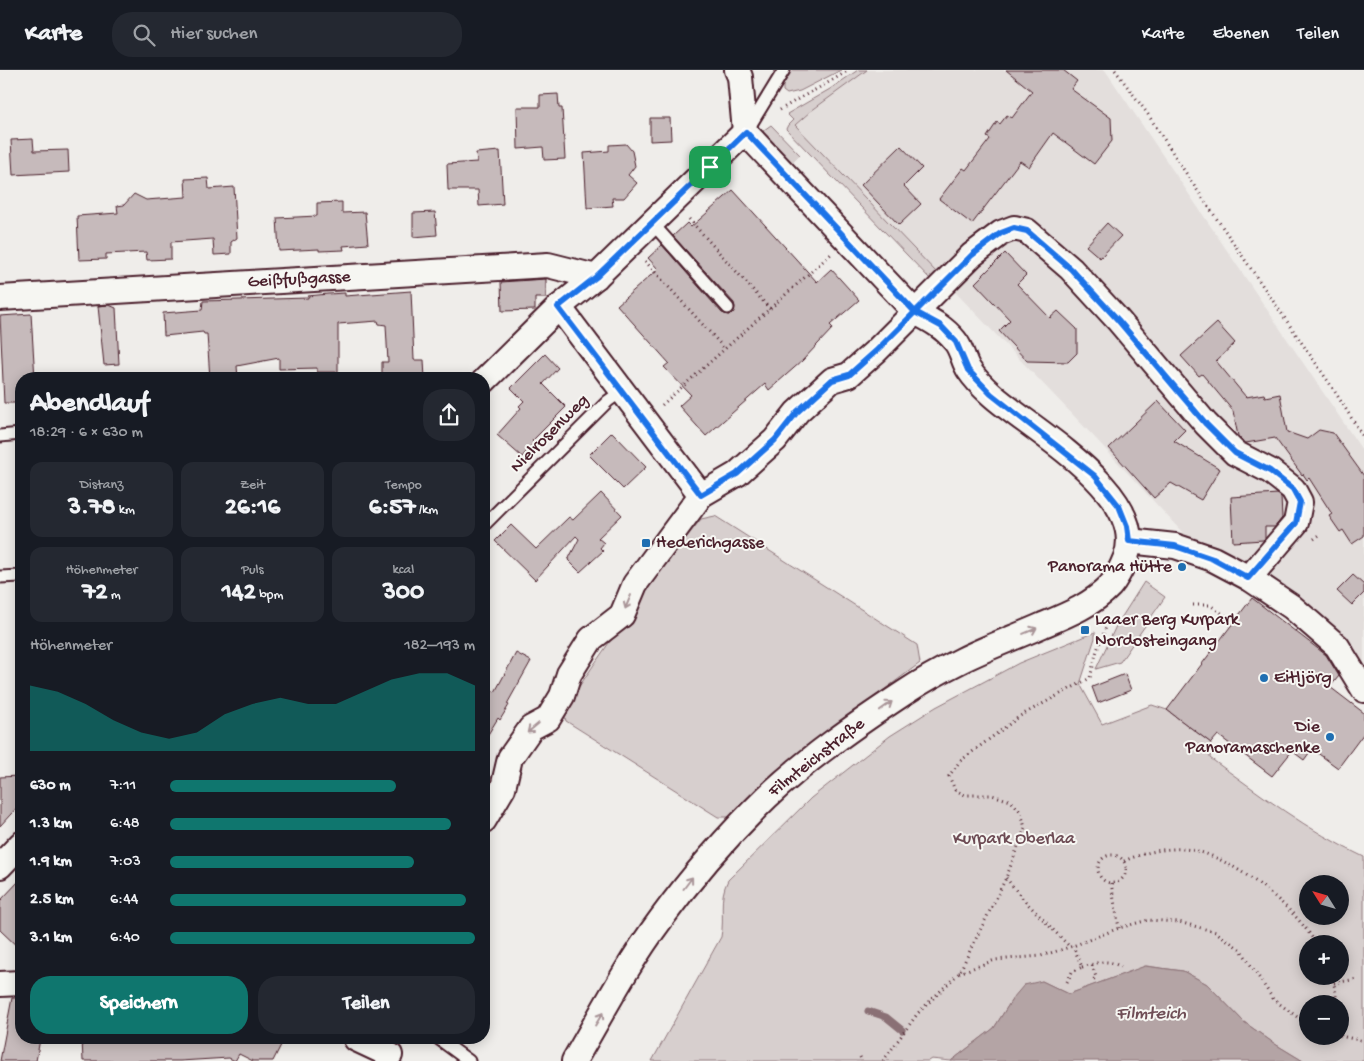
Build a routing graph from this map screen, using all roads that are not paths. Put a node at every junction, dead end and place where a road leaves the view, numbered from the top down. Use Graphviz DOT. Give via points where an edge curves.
graph roads {
  1 [pos="737,70"];
  2 [pos="784,70"];
  3 [pos="746,132"];
  4 [pos="652,223"];
  5 [pos="596,277"];
  6 [pos="0,298"];
  7 [pos="558,307"];
  8 [pos="728,308"];
  9 [pos="915,312"];
  10 [pos="490,375"];
  11 [pos="622,391"];
  12 [pos="15,435"];
  13 [pos="0,436"];
  14 [pos="701,495"];
  15 [pos="490,519"];
  16 [pos="1129,541"];
  17 [pos="15,576"];
  18 [pos="0,577"];
  19 [pos="1248,578"];
  20 [pos="1364,690"];
  21 [pos="490,810"];
  22 [pos="15,850"];
  23 [pos="0,866"];
  24 [pos="15,983"];
  25 [pos="0,984"];
  26 [pos="368,1044"];
  27 [pos="446,1044"];
  28 [pos="393,1054"];
  29 [pos="470,1061"];
  30 [pos="574,1061"];
  1 -- 3 [label="street"];
  2 -- 3 [label="lane"];
  3 -- 4 [label="street"];
  3 -- 9 [label="street, Filmteichstraße"];
  4 -- 5 [label="street"];
  4 -- 8 [label="lane"];
  5 -- 6 [label="street, Geißfußgasse" via="548,264"];
  5 -- 7 [label="street"];
  7 -- 10 [label="street"];
  7 -- 11 [label="street"];
  9 -- 14 [label="street" via="849,375 832,380 797,412 775,440 737,474"];
  9 -- 16 [label="street, Filmteichstraße" via="941,326 956,342 968,370 991,394 1095,476 1119,506"];
  9 -- 19 [label="street" via="972,255 1001,233 1014,228 1027,231 1071,269 1235,453 1270,471 1293,489 1300,502 1296,523"];
  11 -- 14 [label="street"];
  11 -- 15 [label="lane, Nielrosenweg"];
  12 -- 13 [label="lane"];
  14 -- 21 [label="street, one-way" via="635,584 622,615 591,639 569,674 562,696 548,719 531,728 510,758 503,788"];
  16 -- 19 [label="street" via="1175,546 1213,559"];
  30 -- 16 [label="street, Filmteichstraße, one-way" via="632,961 660,921 694,875 768,796 843,736 906,692 962,660 1073,612 1097,598 1112,584 1128,553"];
  17 -- 18 [label="lane"];
  19 -- 20 [label="street" via="1292,607 1337,646"];
  22 -- 23 [label="street"];
  24 -- 25 [label="street"];
  26 -- 28 [label="street"];
  27 -- 29 [label="lane"];
}
